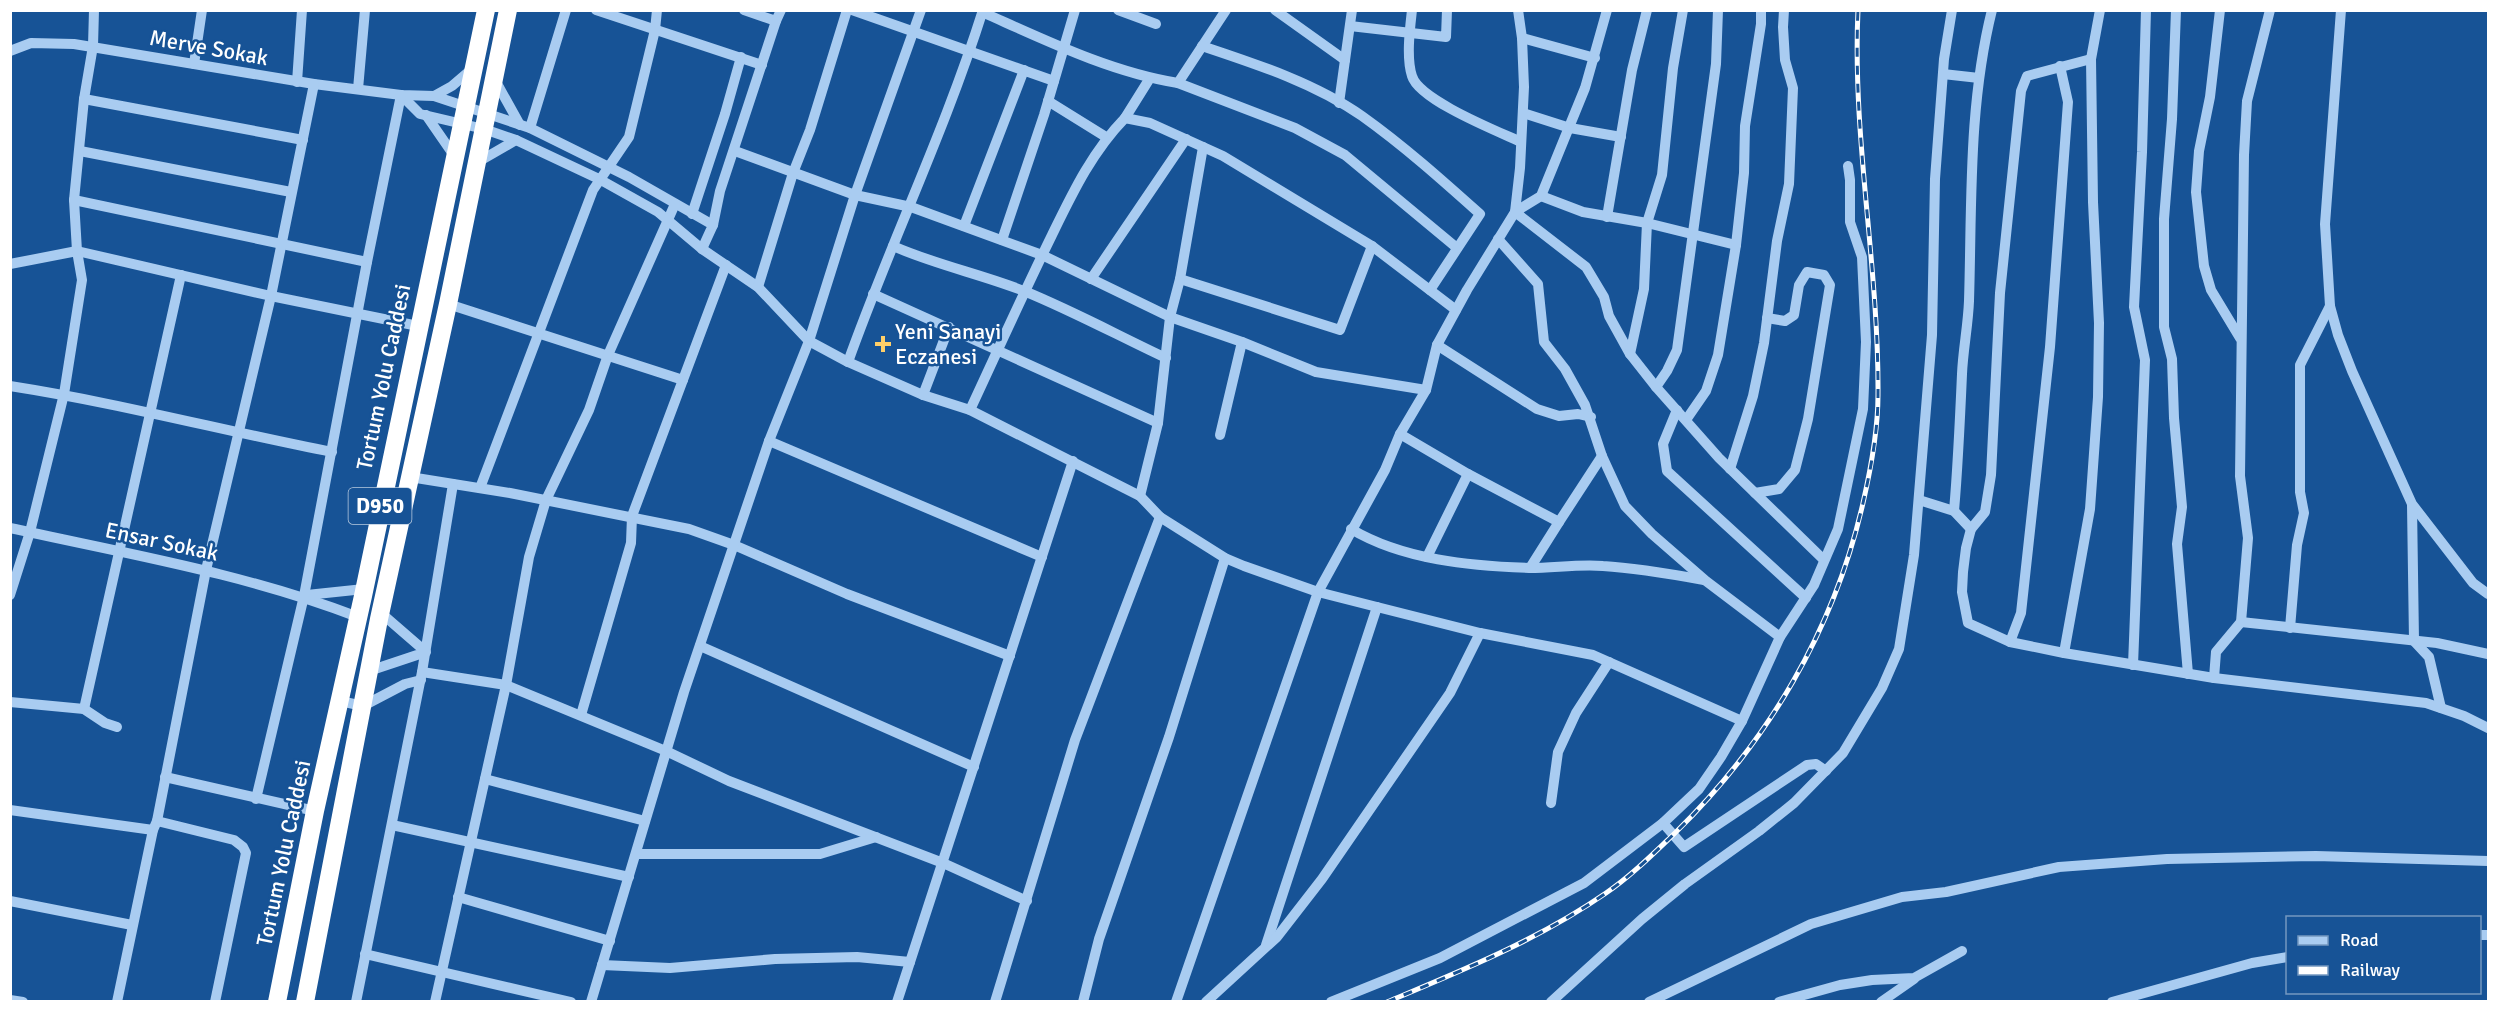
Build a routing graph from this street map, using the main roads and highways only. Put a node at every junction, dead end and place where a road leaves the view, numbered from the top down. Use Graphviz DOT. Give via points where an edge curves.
graph roads {
  1 [pos="486,10"];
  2 [pos="508,10"];
  3 [pos="278,1002"];
  4 [pos="305,1002"];
  1 -- 3 [label="highway, Tortum Yolu Caddesi / D950"];
  2 -- 4 [label="highway, D950" via="369,671"];
}
